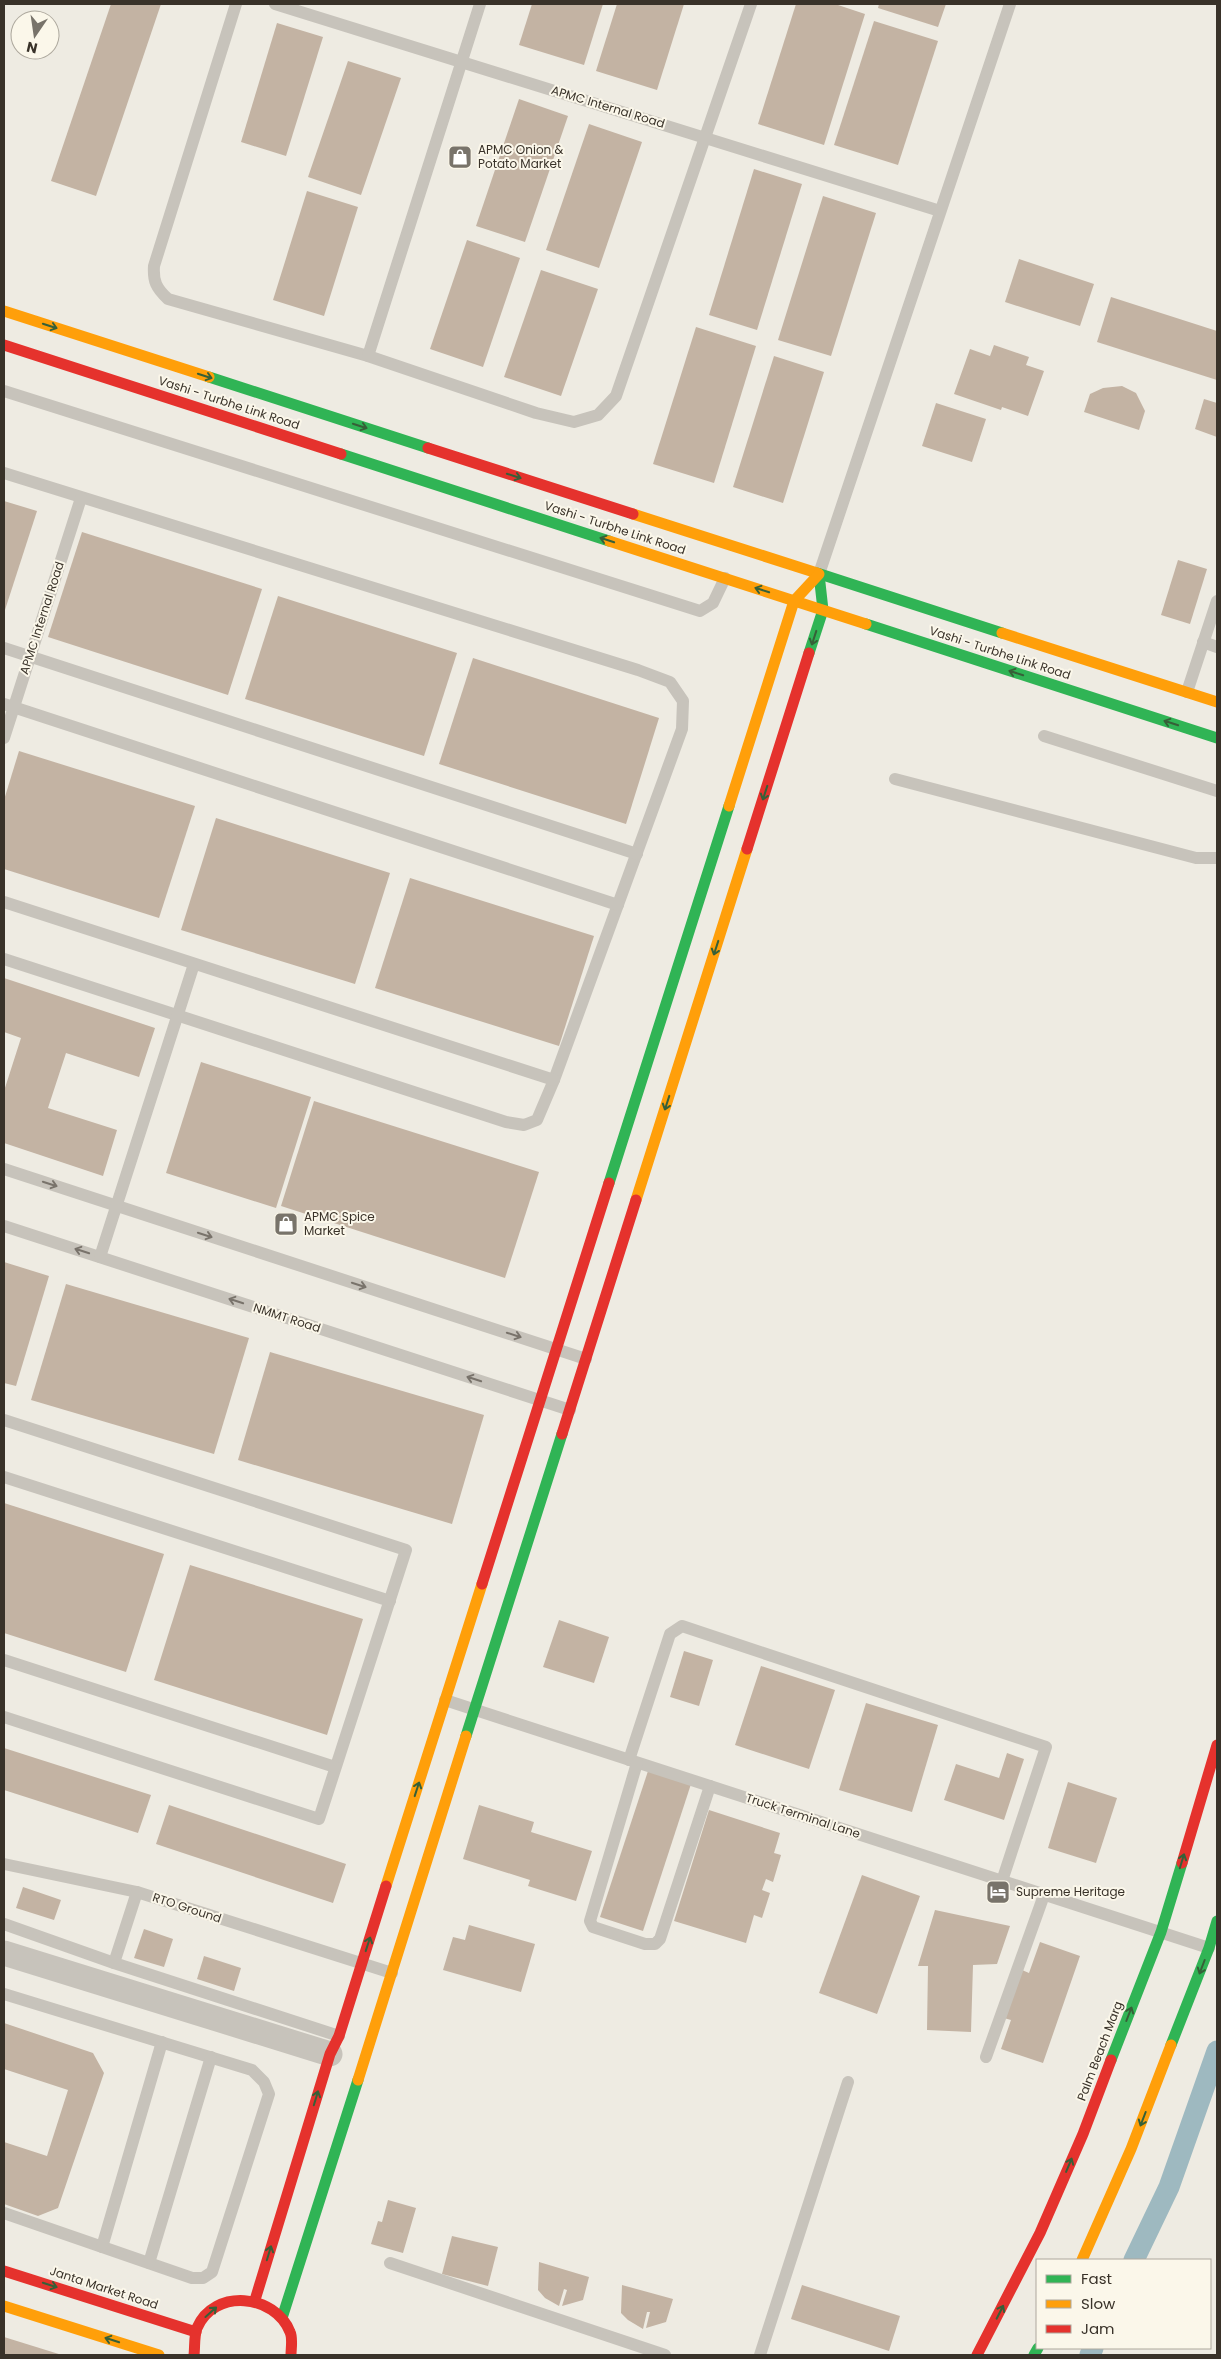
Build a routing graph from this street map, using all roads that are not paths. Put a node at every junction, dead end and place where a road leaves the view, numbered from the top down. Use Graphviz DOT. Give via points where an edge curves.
graph roads {
  1 [pos="236,4"];
  2 [pos="275,4"];
  3 [pos="480,4"];
  4 [pos="751,4"];
  5 [pos="1010,4"];
  6 [pos="461,62"];
  7 [pos="706,138"];
  8 [pos="940,211"];
  9 [pos="4,311"];
  10 [pos="4,345"];
  11 [pos="368,356"];
  12 [pos="4,391"];
  13 [pos="4,473"];
  14 [pos="81,498"];
  15 [pos="819,574"];
  16 [pos="724,578"];
  17 [pos="794,601"];
  18 [pos="1217,601"];
  19 [pos="823,610"];
  20 [pos="1204,642"];
  21 [pos="1217,647"];
  22 [pos="4,648"];
  23 [pos="30,656"];
  24 [pos="1187,692"];
  25 [pos="1217,702"];
  26 [pos="9,706"];
  27 [pos="1044,736"];
  28 [pos="4,738"];
  29 [pos="1217,738"];
  30 [pos="895,779"];
  31 [pos="1217,791"];
  32 [pos="637,854"];
  33 [pos="1217,858"];
  34 [pos="4,902"];
  35 [pos="618,905"];
  36 [pos="4,959"];
  37 [pos="194,964"];
  38 [pos="177,1015"];
  39 [pos="554,1080"];
  40 [pos="4,1169"];
  41 [pos="116,1206"];
  42 [pos="4,1226"];
  43 [pos="100,1257"];
  44 [pos="557,1349"];
  45 [pos="586,1359"];
  46 [pos="540,1400"];
  47 [pos="570,1410"];
  48 [pos="4,1420"];
  49 [pos="4,1476"];
  50 [pos="390,1601"];
  51 [pos="4,1660"];
  52 [pos="445,1700"];
  53 [pos="475,1710"];
  54 [pos="4,1716"];
  55 [pos="1217,1745"];
  56 [pos="633,1761"];
  57 [pos="336,1767"];
  58 [pos="710,1786"];
  59 [pos="4,1864"];
  60 [pos="1002,1881"];
  61 [pos="137,1892"];
  62 [pos="1044,1895"];
  63 [pos="1217,1921"];
  64 [pos="4,1924"];
  65 [pos="1160,1932"];
  66 [pos="1209,1948"];
  67 [pos="4,1953"];
  68 [pos="114,1963"];
  69 [pos="362,1964"];
  70 [pos="392,1973"];
  71 [pos="4,1994"];
  72 [pos="162,2042"];
  73 [pos="334,2045"];
  74 [pos="211,2057"];
  75 [pos="986,2057"];
  76 [pos="848,2082"];
  77 [pos="4,2213"];
  78 [pos="102,2247"];
  79 [pos="1082,2259"];
  80 [pos="149,2263"];
  81 [pos="390,2263"];
  82 [pos="4,2270"];
  83 [pos="255,2300"];
  84 [pos="4,2306"];
  85 [pos="282,2318"];
  86 [pos="196,2332"];
  87 [pos="159,2355"];
  88 [pos="194,2355"];
  89 [pos="291,2355"];
  90 [pos="665,2355"];
  91 [pos="760,2355"];
  92 [pos="977,2355"];
  1 -- 11 [label="lane" via="154,266 158,290 168,299"];
  2 -- 6 [label="lane, APMC Internal Road"];
  3 -- 6 [label="lane"];
  4 -- 7 [label="lane"];
  5 -- 8 [label="lane"];
  6 -- 7 [label="lane, APMC Internal Road"];
  6 -- 11 [label="lane"];
  7 -- 8 [label="lane, APMC Internal Road"];
  7 -- 11 [label="lane" via="616,396 598,415 574,422 536,413"];
  8 -- 15 [label="lane"];
  9 -- 15 [label="main road, Vashi - Turbhe Link Road, one-way"];
  16 -- 10 [label="main road, Vashi - Turbhe Link Road, one-way"];
  12 -- 16 [label="lane" via="700,611 714,603"];
  13 -- 14 [label="lane"];
  14 -- 23 [label="lane, APMC Internal Road"];
  14 -- 32 [label="lane" via="670,682 683,701 682,729"];
  15 -- 17 [label="main road"];
  15 -- 19 [label="main road"];
  15 -- 24 [label="main road, Vashi - Turbhe Link Road"];
  17 -- 16 [label="main road, Vashi - Turbhe Link Road, one-way"];
  17 -- 19 [label="main road, Vashi - Turbhe Link Road"];
  17 -- 44 [label="main road"];
  18 -- 20 [label="lane"];
  29 -- 19 [label="main road, Vashi - Turbhe Link Road, one-way"];
  19 -- 45 [label="main road, one-way"];
  20 -- 21 [label="lane"];
  20 -- 24 [label="lane"];
  22 -- 23 [label="lane"];
  23 -- 26 [label="lane, APMC Internal Road"];
  23 -- 32 [label="lane"];
  24 -- 25 [label="main road, Vashi - Turbhe Link Road"];
  26 -- 28 [label="lane, APMC Internal Road"];
  26 -- 35 [label="lane"];
  27 -- 31 [label="lane"];
  30 -- 33 [label="lane" via="1196,858"];
  32 -- 35 [label="lane"];
  34 -- 37 [label="lane"];
  35 -- 39 [label="lane"];
  36 -- 38 [label="lane"];
  37 -- 38 [label="lane"];
  37 -- 39 [label="lane"];
  38 -- 39 [label="lane" via="506,1122 524,1125 537,1120"];
  38 -- 41 [label="lane"];
  40 -- 41 [label="lane, one-way"];
  41 -- 43 [label="lane"];
  41 -- 44 [label="lane, one-way"];
  43 -- 42 [label="lane, NMMT Road, one-way"];
  46 -- 43 [label="lane, NMMT Road, one-way"];
  44 -- 45 [label="lane"];
  44 -- 46 [label="main road"];
  45 -- 47 [label="main road"];
  46 -- 47 [label="lane, NMMT Road"];
  46 -- 52 [label="main road"];
  47 -- 53 [label="main road"];
  48 -- 50 [label="lane" via="406,1550"];
  49 -- 50 [label="lane"];
  50 -- 57 [label="lane"];
  51 -- 57 [label="lane"];
  52 -- 53 [label="lane, Truck Terminal Lane"];
  69 -- 52 [label="main road, one-way"];
  53 -- 56 [label="lane, Truck Terminal Lane"];
  53 -- 70 [label="main road"];
  54 -- 57 [label="lane" via="319,1818"];
  65 -- 55 [label="main road, Palm Beach Marg, one-way"];
  56 -- 58 [label="lane, Truck Terminal Lane"];
  56 -- 58 [label="lane" via="590,1921 594,1927 645,1944 655,1944 660,1939"];
  56 -- 60 [label="lane" via="670,1634 682,1626 1046,1747"];
  58 -- 60 [label="lane, Truck Terminal Lane"];
  59 -- 61 [label="lane"];
  60 -- 62 [label="lane, Truck Terminal Lane"];
  61 -- 68 [label="lane, RTO Ground"];
  61 -- 69 [label="lane, RTO Ground"];
  62 -- 65 [label="lane, Truck Terminal Lane"];
  62 -- 75 [label="lane"];
  63 -- 66 [label="main road"];
  64 -- 68 [label="lane"];
  65 -- 66 [label="lane, Truck Terminal Lane"];
  92 -- 65 [label="main road, Palm Beach Marg, one-way" via="1040,2233 1083,2134"];
  66 -- 79 [label="main road, one-way" via="1131,2149"];
  67 -- 73 [label="street"];
  68 -- 73 [label="lane"];
  69 -- 70 [label="lane, RTO Ground"];
  69 -- 73 [label="main road"];
  70 -- 85 [label="main road"];
  71 -- 72 [label="lane"];
  72 -- 74 [label="lane"];
  72 -- 78 [label="lane"];
  83 -- 73 [label="main road, one-way"];
  74 -- 80 [label="lane"];
  74 -- 80 [label="lane" via="252,2070 264,2082 268,2094 212,2272 203,2278 192,2278"];
  76 -- 91 [label="lane"];
  77 -- 78 [label="lane"];
  78 -- 80 [label="lane"];
  81 -- 90 [label="lane"];
  82 -- 86 [label="main road, Janta Market Road, one-way"];
  83 -- 85 [label="main road"];
  86 -- 83 [label="main road, one-way" via="201,2321 219,2305 243,2298"];
  87 -- 84 [label="main road, one-way"];
  85 -- 89 [label="main road" via="290,2333"];
  86 -- 88 [label="main road"];
}
